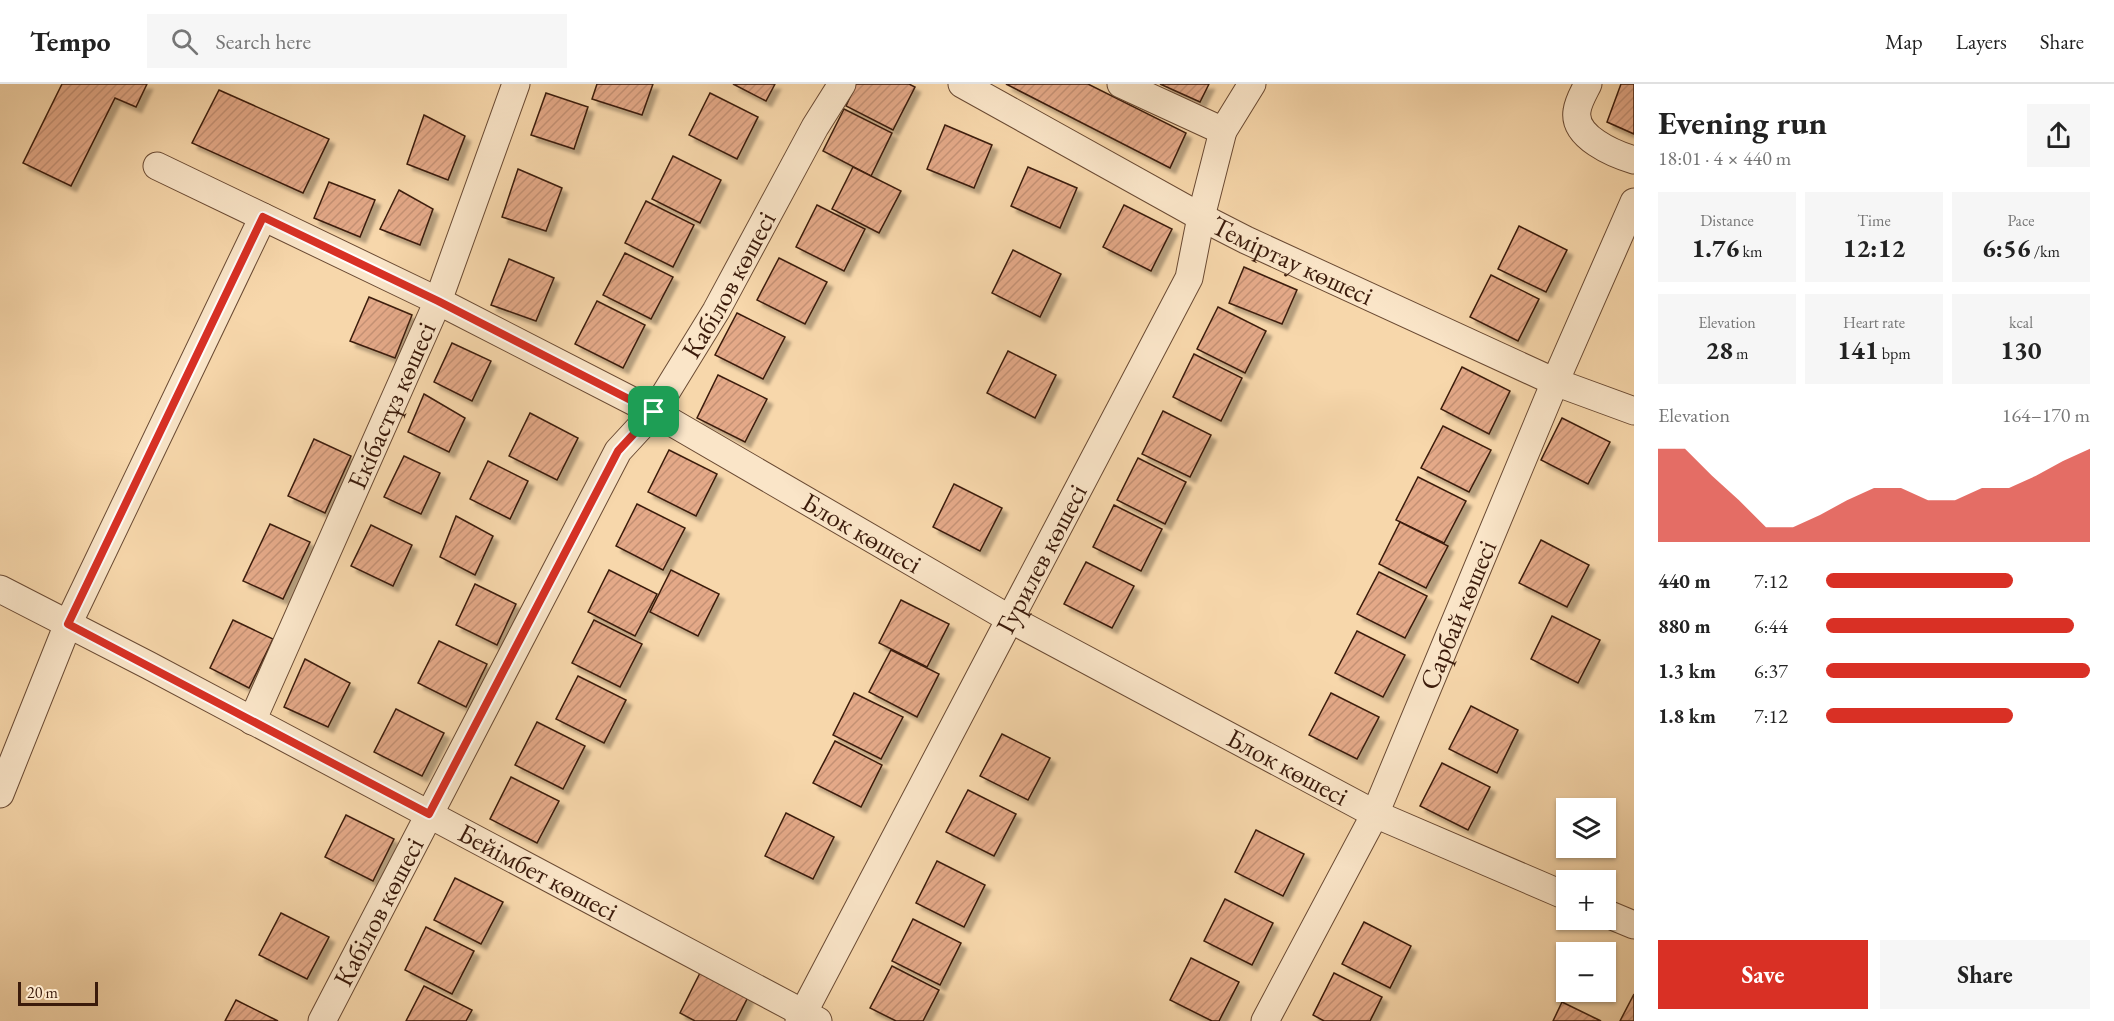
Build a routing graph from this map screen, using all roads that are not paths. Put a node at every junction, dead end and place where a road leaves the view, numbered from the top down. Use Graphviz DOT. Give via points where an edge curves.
graph roads {
  1 [pos="516,84"];
  2 [pos="842,84"];
  3 [pos="962,84"];
  4 [pos="1121,84"];
  5 [pos="1252,84"];
  6 [pos="1588,84"];
  7 [pos="1223,131"];
  8 [pos="1634,160"];
  9 [pos="158,166"];
  10 [pos="1634,202"];
  11 [pos="263,217"];
  12 [pos="1201,217"];
  13 [pos="438,301"];
  14 [pos="1555,382"];
  15 [pos="1634,411"];
  16 [pos="654,412"];
  17 [pos="0,589"];
  18 [pos="1010,619"];
  19 [pos="68,624"];
  20 [pos="252,720"];
  21 [pos="0,794"];
  22 [pos="429,814"];
  23 [pos="1375,814"];
  24 [pos="1556,892"];
  25 [pos="1616,918"];
  26 [pos="1634,925"];
  27 [pos="807,1018"];
  28 [pos="322,1021"];
  29 [pos="1265,1021"];
  1 -- 13 [label="street, Екібастұз көшесі"];
  2 -- 16 [label="street, Кабілов көшесі" via="716,311"];
  3 -- 12 [label="street, Теміртау көшесі"];
  4 -- 7 [label="street"];
  5 -- 7 [label="street, Гурилев көшесі"];
  6 -- 8 [label="street" via="1576,112 1581,129 1609,152"];
  7 -- 12 [label="street, Гурилев көшесі"];
  9 -- 11 [label="street, Блок көшесі"];
  10 -- 14 [label="street, Сарбай көшесі"];
  11 -- 13 [label="street, Блок көшесі"];
  11 -- 19 [label="street"];
  12 -- 14 [label="street, Теміртау көшесі"];
  12 -- 18 [label="street, Гурилев көшесі" via="1189,278"];
  13 -- 16 [label="street, Блок көшесі"];
  13 -- 20 [label="street, Екібастұз көшесі"];
  14 -- 15 [label="street, Теміртау көшесі"];
  14 -- 23 [label="street, Сарбай көшесі"];
  16 -- 18 [label="street, Блок көшесі"];
  16 -- 22 [label="street, Кабілов көшесі" via="618,451"];
  17 -- 19 [label="street, Бейімбет көшесі"];
  18 -- 23 [label="street, Блок көшесі"];
  18 -- 27 [label="street, Гурилев көшесі"];
  19 -- 20 [label="street, Бейімбет көшесі"];
  19 -- 21 [label="street"];
  20 -- 22 [label="street, Бейімбет көшесі"];
  22 -- 27 [label="street, Бейімбет көшесі"];
  22 -- 28 [label="street, Кабілов көшесі"];
  23 -- 24 [label="street, Блок көшесі"];
  23 -- 29 [label="street, Сарбай көшесі"];
  25 -- 26 [label="street"];
}
